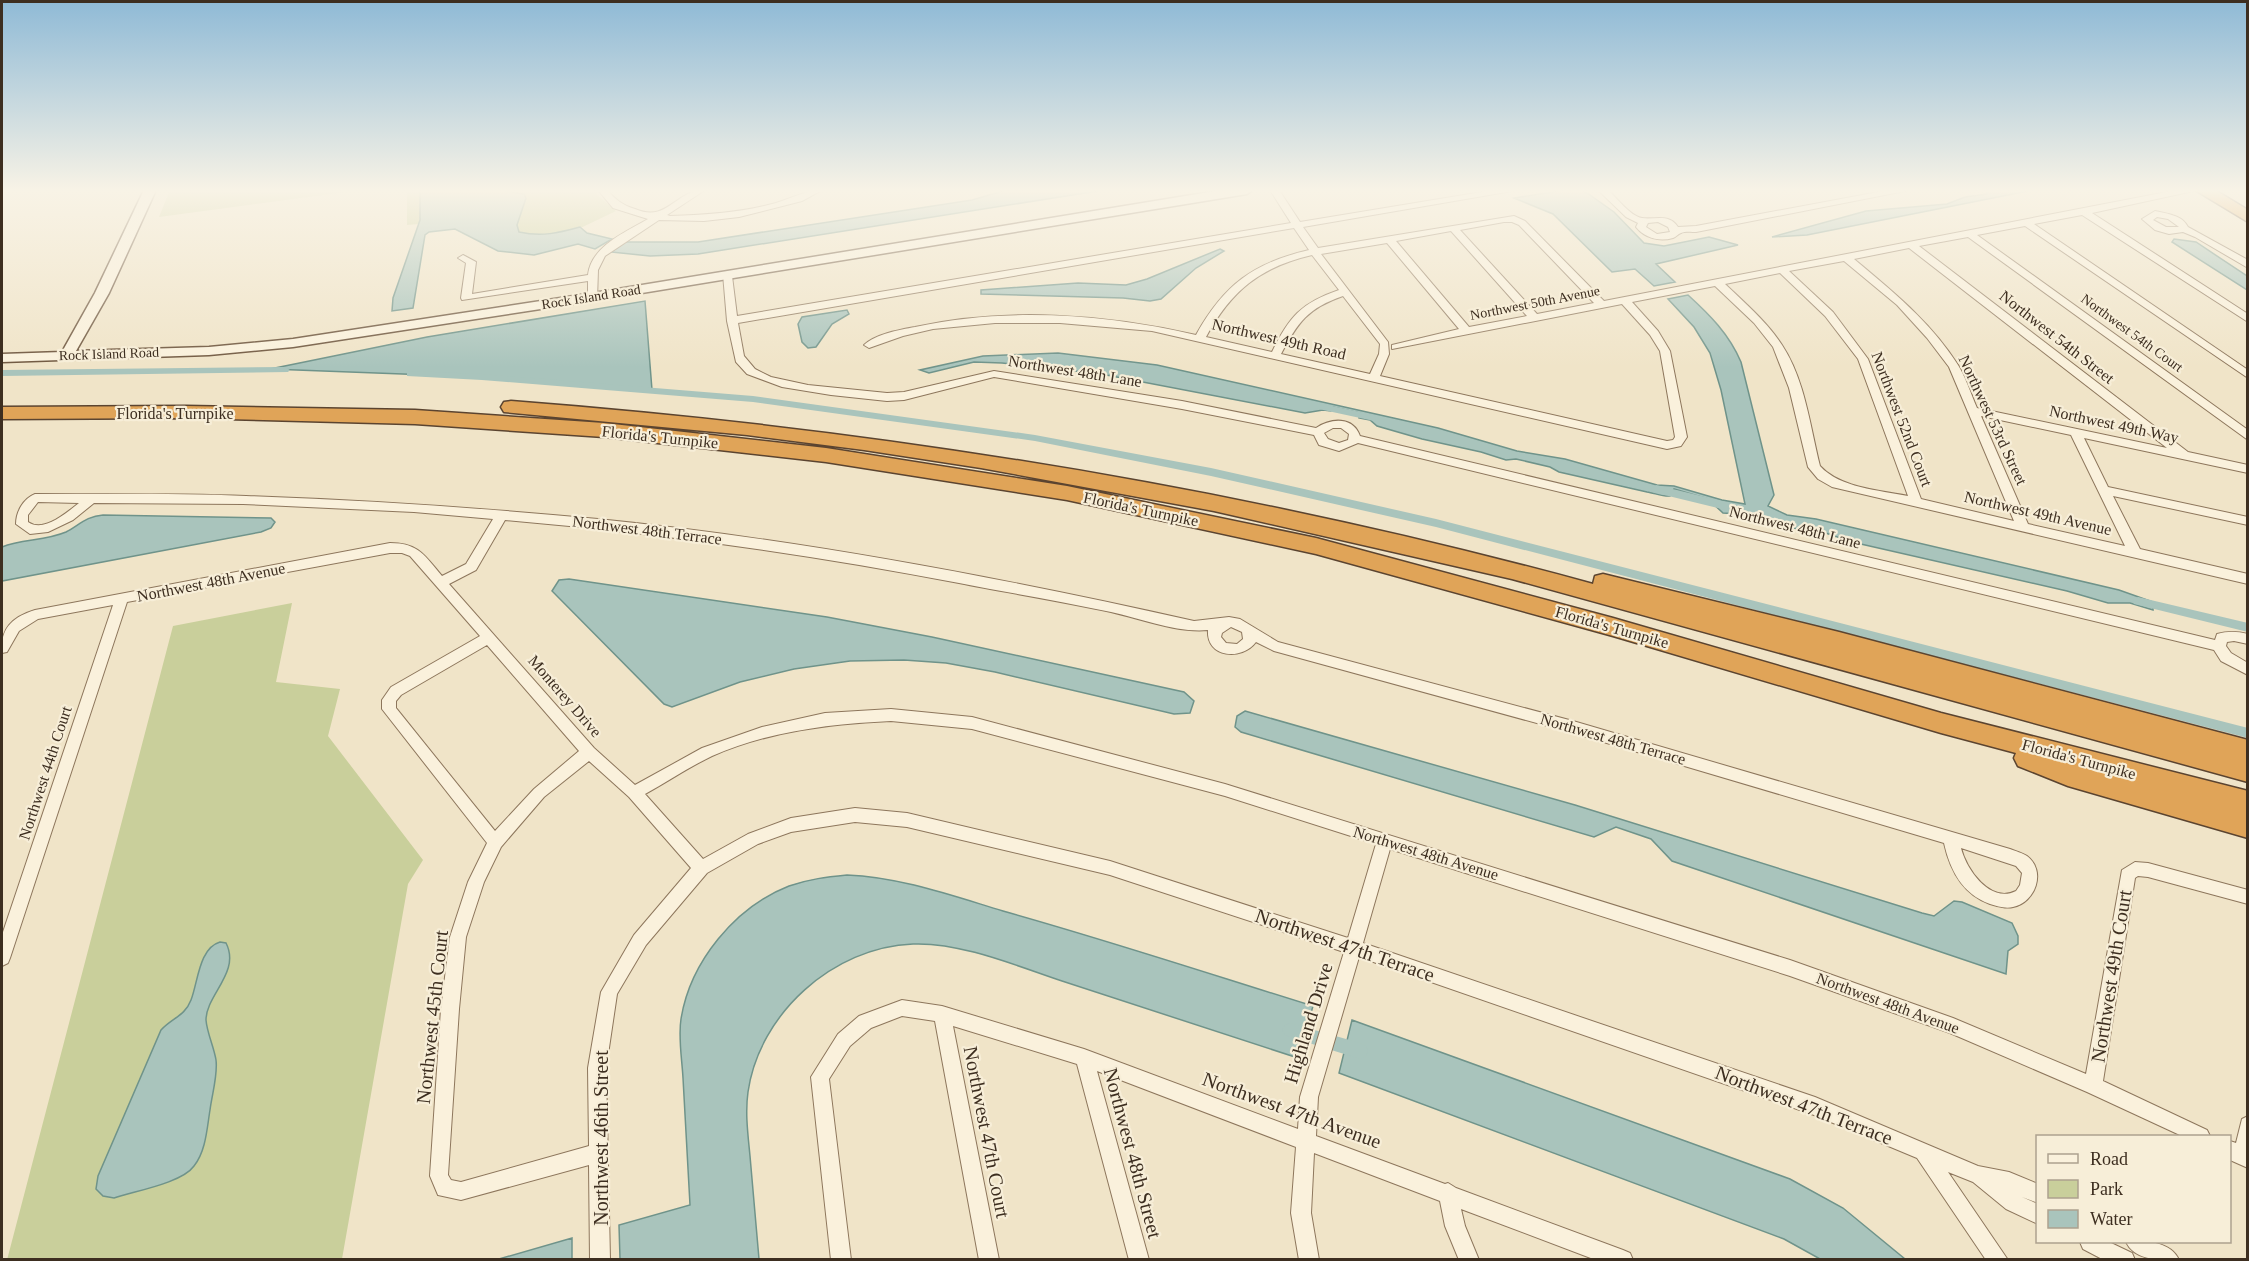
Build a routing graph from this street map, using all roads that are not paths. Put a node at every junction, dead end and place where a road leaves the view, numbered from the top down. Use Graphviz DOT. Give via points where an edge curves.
graph roads {
  1 [pos="123,249"];
  2 [pos="610,249"];
  3 [pos="832,249"];
  4 [pos="891,249"];
  5 [pos="1156,249"];
  6 [pos="1313,249"];
  7 [pos="1333,249"];
  8 [pos="1397,249"];
  9 [pos="1472,249"];
  10 [pos="1547,249"];
  11 [pos="1892,249"];
  12 [pos="1916,249"];
  13 [pos="1990,249"];
  14 [pos="2064,249"];
  15 [pos="2140,249"];
  16 [pos="2221,249"];
  17 [pos="1315,252"];
  18 [pos="463,258"];
  19 [pos="1847,258"];
  20 [pos="2247,265"];
  21 [pos="1782,270"];
  22 [pos="727,276"];
  23 [pos="1718,283"];
  24 [pos="593,288"];
  25 [pos="1344,292"];
  26 [pos="1625,301"];
  27 [pos="1602,305"];
  28 [pos="1535,318"];
  29 [pos="734,320"];
  30 [pos="2247,320"];
  31 [pos="1466,331"];
  32 [pos="1200,338"];
  33 [pos="869,345"];
  34 [pos="1389,346"];
  35 [pos="2,347"];
  36 [pos="70,349"];
  37 [pos="1275,356"];
  38 [pos="2,358"];
  39 [pos="2247,375"];
  40 [pos="1374,378"];
  41 [pos="2,399"];
  42 [pos="1974,411"];
  43 [pos="2,413"];
  44 [pos="1318,432"];
  45 [pos="2075,432"];
  46 [pos="2247,436"];
  47 [pos="1359,440"];
  48 [pos="2184,455"];
  49 [pos="2247,469"];
  50 [pos="2103,490"];
  51 [pos="92,498"];
  52 [pos="1916,502"];
  53 [pos="501,516"];
  54 [pos="2247,521"];
  55 [pos="2023,527"];
  56 [pos="404,548"];
  57 [pos="2135,553"];
  58 [pos="1448,555"];
  59 [pos="2247,579"];
  60 [pos="441,582"];
  61 [pos="122,599"];
  62 [pos="1223,623"];
  63 [pos="1194,626"];
  64 [pos="1248,630"];
  65 [pos="490,637"];
  66 [pos="2247,639"];
  67 [pos="1217,643"];
  68 [pos="1274,646"];
  69 [pos="2218,646"];
  70 [pos="2,648"];
  71 [pos="1239,649"];
  72 [pos="2247,670"];
  73 [pos="1941,723"];
  74 [pos="2247,751"];
  75 [pos="590,752"];
  76 [pos="2247,771"];
  77 [pos="634,793"];
  78 [pos="2247,803"];
  79 [pos="2247,826"];
  80 [pos="1951,838"];
  81 [pos="1385,840"];
  82 [pos="495,842"];
  83 [pos="701,867"];
  84 [pos="2247,897"];
  85 [pos="9,918"];
  86 [pos="1354,948"];
  87 [pos="2,958"];
  88 [pos="942,1014"];
  89 [pos="1084,1058"];
  90 [pos="2093,1086"];
  91 [pos="2247,1125"];
  92 [pos="2197,1135"];
  93 [pos="1305,1139"];
  94 [pos="1922,1150"];
  95 [pos="599,1153"];
  96 [pos="2240,1155"];
  97 [pos="1978,1174"];
  98 [pos="1448,1192"];
  99 [pos="2036,1194"];
  100 [pos="2036,1214"];
  101 [pos="2092,1243"];
  102 [pos="2138,1243"];
  103 [pos="1621,1259"];
  104 [pos="600,1260"];
  105 [pos="841,1260"];
  106 [pos="989,1260"];
  107 [pos="1139,1260"];
  108 [pos="1309,1260"];
  109 [pos="1469,1260"];
  110 [pos="1998,1260"];
  111 [pos="2125,1260"];
  112 [pos="2169,1260"];
  1 -- 36 [label="main road"];
  2 -- 24 [label="street" via="593,266"];
  3 -- 24 [label="main road, Rock Island Road"];
  4 -- 22 [label="main road, Rock Island Road"];
  5 -- 29 [label="street"];
  6 -- 17 [label="street"];
  7 -- 17 [label="street"];
  8 -- 31 [label="street"];
  9 -- 28 [label="street"];
  10 -- 27 [label="street"];
  11 -- 19 [label="street, Northwest 50th Avenue"];
  12 -- 48 [label="street, Northwest 54th Street"];
  13 -- 46 [label="street, Northwest 54th Court"];
  14 -- 39 [label="street"];
  15 -- 30 [label="street"];
  16 -- 20 [label="street"];
  17 -- 25 [label="street"];
  17 -- 32 [label="street" via="1258,271 1240,283 1223,301"];
  18 -- 24 [label="street" via="471,262 466,298"];
  19 -- 21 [label="street, Northwest 50th Avenue"];
  19 -- 42 [label="street, Northwest 53rd Street" via="1901,303 1931,336 1954,367"];
  21 -- 23 [label="street, Northwest 50th Avenue"];
  21 -- 52 [label="street, Northwest 52nd Court" via="1829,314 1863,358"];
  22 -- 24 [label="main road, Rock Island Road"];
  22 -- 29 [label="street, Northwest 48th Lane"];
  23 -- 26 [label="street, Northwest 50th Avenue"];
  23 -- 52 [label="street, Northwest 49th Avenue" via="1779,348 1814,467 1822,477 1836,484"];
  24 -- 36 [label="main road, Rock Island Road" via="293,343"];
  25 -- 34 [label="street"];
  25 -- 37 [label="street" via="1321,299 1302,311"];
  26 -- 27 [label="street, Northwest 50th Avenue"];
  26 -- 40 [label="street, Northwest 49th Road" via="1665,351 1681,436 1677,443 1667,445"];
  27 -- 28 [label="street, Northwest 50th Avenue"];
  28 -- 31 [label="street, Northwest 50th Avenue"];
  29 -- 44 [label="street, Northwest 48th Lane" via="741,362 753,374 776,384 887,397 994,375 1182,405"];
  31 -- 34 [label="street, Northwest 50th Avenue"];
  32 -- 33 [label="street, Northwest 49th Road" via="1099,322 971,321 903,332"];
  32 -- 37 [label="street, Northwest 49th Road"];
  34 -- 40 [label="street"];
  35 -- 36 [label="main road, Rock Island Road"];
  36 -- 38 [label="main road, Rock Island Road"];
  37 -- 40 [label="street, Northwest 49th Road"];
  41 -- 58 [label="highway, Florida's Turnpike" via="197,395 424,402 610,414 780,432 1066,475"];
  42 -- 45 [label="street, Northwest 49th Way"];
  42 -- 55 [label="street, Northwest 53rd Street"];
  43 -- 73 [label="highway, Florida's Turnpike" via="415,417 604,430 826,455 1067,493 1316,546"];
  44 -- 47 [label="street, Northwest 48th Lane" via="1323,442 1334,447"];
  44 -- 47 [label="street, Northwest 48th Lane" via="1325,425 1336,423 1352,430"];
  45 -- 48 [label="street, Northwest 49th Way"];
  45 -- 50 [label="street"];
  47 -- 69 [label="street, Northwest 48th Lane"];
  48 -- 49 [label="street, Northwest 49th Way"];
  50 -- 54 [label="street"];
  50 -- 57 [label="street"];
  51 -- 51 [label="street, Northwest 48th Terrace" via="34,498 22,513 22,524 31,529 54,526"];
  51 -- 53 [label="street, Northwest 48th Terrace" via="255,500"];
  52 -- 55 [label="street, Northwest 49th Avenue"];
  53 -- 60 [label="street" via="471,567"];
  53 -- 63 [label="street, Northwest 48th Terrace" via="762,544 949,576"];
  55 -- 57 [label="street, Northwest 49th Avenue"];
  56 -- 60 [label="street, Monterey Drive" via="415,553"];
  56 -- 61 [label="street, Northwest 48th Avenue"];
  57 -- 59 [label="street, Northwest 49th Avenue"];
  58 -- 74 [label="highway" via="1627,586"];
  58 -- 76 [label="highway, Florida's Turnpike"];
  60 -- 65 [label="street, Monterey Drive"];
  61 -- 70 [label="street, Northwest 48th Avenue" via="35,615 19,622 7,634"];
  61 -- 85 [label="street, Northwest 44th Court"];
  62 -- 63 [label="street, Northwest 48th Terrace"];
  62 -- 64 [label="street, Northwest 48th Terrace" via="1234,622"];
  62 -- 67 [label="street" via="1215,630"];
  63 -- 67 [label="street, Northwest 48th Terrace"];
  64 -- 68 [label="street, Northwest 48th Terrace"];
  64 -- 71 [label="street" via="1250,639"];
  65 -- 75 [label="street, Monterey Drive"];
  65 -- 82 [label="street" via="396,691 389,700 389,709"];
  66 -- 69 [label="street" via="2227,636"];
  67 -- 71 [label="street, Northwest 48th Terrace" via="1227,649"];
  68 -- 71 [label="street, Northwest 48th Terrace"];
  68 -- 80 [label="street, Northwest 48th Terrace" via="1573,726"];
  69 -- 72 [label="street, Northwest 48th Lane" via="2226,657"];
  73 -- 78 [label="highway, Florida's Turnpike"];
  73 -- 79 [label="highway" via="2068,775"];
  75 -- 77 [label="street, Monterey Drive"];
  75 -- 82 [label="street, Northwest 45th Court" via="539,793"];
  77 -- 81 [label="street, Northwest 48th Avenue" via="706,752 762,734 825,719 891,715 972,723 1225,790"];
  77 -- 83 [label="street, Monterey Drive"];
  80 -- 80 [label="street, Northwest 48th Terrace" via="1958,866 1973,886 2001,901 2024,896 2030,872 2022,861"];
  81 -- 86 [label="street, Highland Drive"];
  81 -- 90 [label="street, Northwest 48th Avenue" via="1801,972 1953,1026"];
  82 -- 95 [label="street, Northwest 45th Court" via="476,882 458,937 439,1176 445,1188 461,1191"];
  83 -- 86 [label="street, Northwest 47th Terrace" via="753,839 791,825 855,815 907,820 1110,868"];
  83 -- 95 [label="street, Northwest 46th Street" via="640,940 609,992 597,1068"];
  84 -- 90 [label="street, Northwest 49th Court" via="2148,870 2135,869 2128,875"];
  85 -- 87 [label="street, Northwest 44th Court"];
  86 -- 93 [label="street, Highland Drive" via="1309,1097"];
  86 -- 94 [label="street, Northwest 47th Terrace" via="1815,1106"];
  88 -- 89 [label="street, Northwest 47th Avenue"];
  88 -- 105 [label="street, Northwest 47th Avenue" via="902,1008 865,1022 844,1040 820,1077"];
  88 -- 106 [label="street, Northwest 47th Court"];
  89 -- 93 [label="street, Northwest 47th Avenue"];
  89 -- 107 [label="street, Northwest 48th Street"];
  90 -- 92 [label="street, Northwest 48th Avenue"];
  91 -- 96 [label="street"];
  93 -- 98 [label="street, Northwest 47th Avenue"];
  93 -- 108 [label="street, Highland Drive" via="1301,1213"];
  94 -- 97 [label="street, Northwest 47th Terrace"];
  94 -- 110 [label="street"];
  95 -- 104 [label="street, Northwest 46th Street"];
  97 -- 99 [label="street, Northwest 47th Terrace" via="2009,1181"];
  97 -- 100 [label="street, Northwest 47th Terrace"];
  98 -- 103 [label="street, Northwest 47th Avenue"];
  98 -- 109 [label="street" via="1455,1226"];
  101 -- 111 [label="street"];
  102 -- 112 [label="street"];
}
